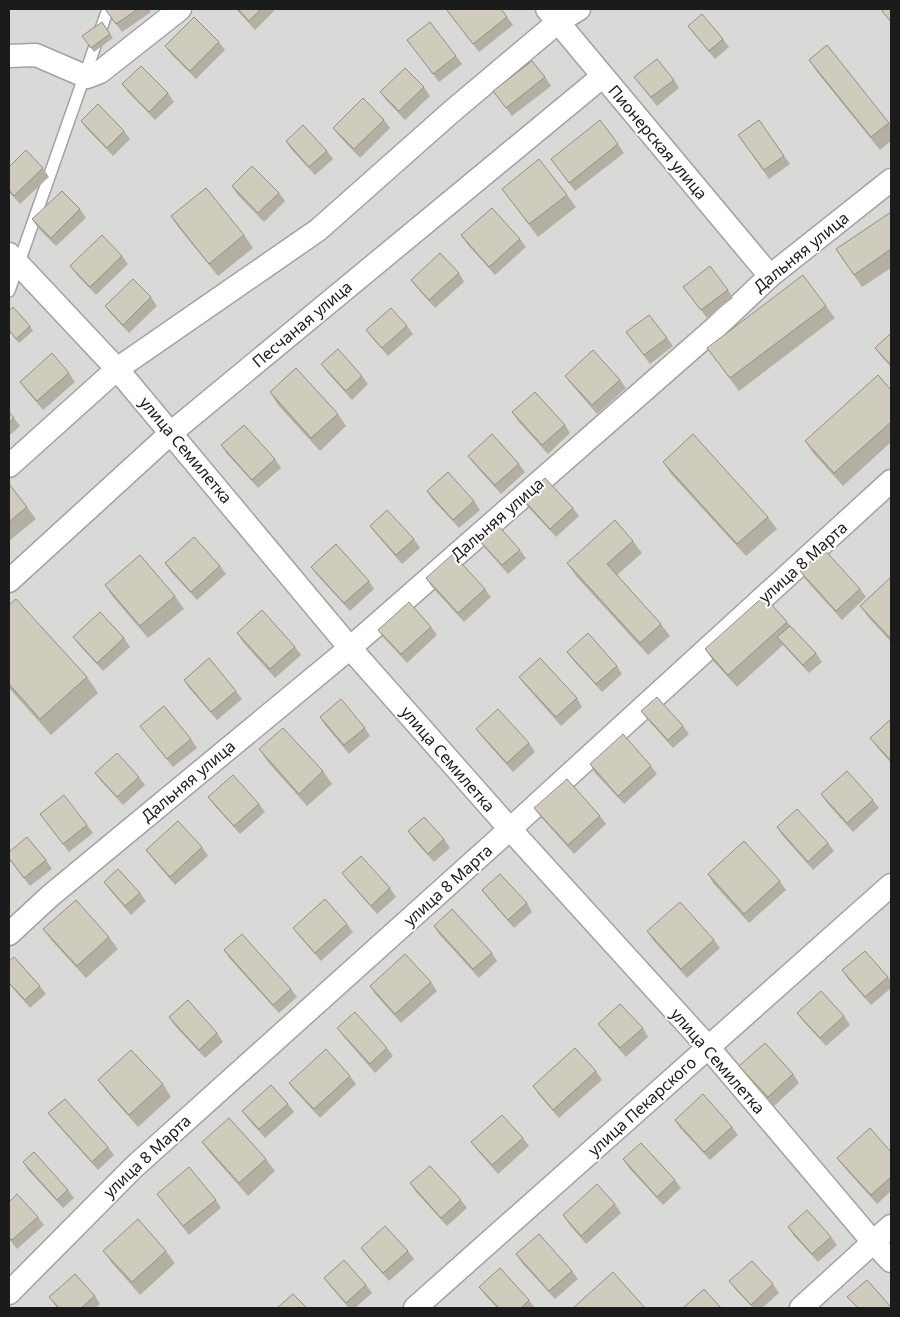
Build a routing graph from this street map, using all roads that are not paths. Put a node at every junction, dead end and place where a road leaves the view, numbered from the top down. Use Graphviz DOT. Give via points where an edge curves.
graph roads {
  1 [pos="108,9"];
  2 [pos="180,9"];
  3 [pos="579,9"];
  4 [pos="552,15"];
  5 [pos="9,56"];
  6 [pos="603,76"];
  7 [pos="891,180"];
  8 [pos="9,254"];
  9 [pos="770,276"];
  10 [pos="9,291"];
  11 [pos="117,369"];
  12 [pos="172,432"];
  13 [pos="9,466"];
  14 [pos="891,481"];
  15 [pos="9,581"];
  16 [pos="350,648"];
  17 [pos="510,829"];
  18 [pos="891,885"];
  19 [pos="9,934"];
  20 [pos="708,1047"];
  21 [pos="891,1226"];
  22 [pos="873,1242"];
  23 [pos="891,1261"];
  24 [pos="9,1292"];
  25 [pos="415,1308"];
  26 [pos="801,1308"];
  1 -- 10 [label="lane"];
  2 -- 5 [label="street" via="100,72 87,77 36,55"];
  3 -- 4 [label="street"];
  4 -- 6 [label="street, Пионерская улица"];
  4 -- 11 [label="street" via="450,113 318,230"];
  6 -- 9 [label="street, Пионерская улица"];
  6 -- 12 [label="street, Песчаная улица"];
  7 -- 9 [label="street, Дальняя улица"];
  8 -- 11 [label="street, улица Семилетка"];
  9 -- 16 [label="street, Дальняя улица"];
  11 -- 12 [label="street, улица Семилетка"];
  11 -- 13 [label="street"];
  12 -- 15 [label="street, Песчаная улица"];
  12 -- 16 [label="street, улица Семилетка"];
  14 -- 17 [label="street, улица 8 Марта"];
  16 -- 17 [label="street, улица Семилетка"];
  16 -- 19 [label="street, Дальняя улица" via="50,896"];
  17 -- 20 [label="street, улица Семилетка"];
  17 -- 24 [label="street, улица 8 Марта" via="134,1167"];
  18 -- 20 [label="street, улица Пекарского"];
  20 -- 22 [label="street, улица Семилетка"];
  20 -- 25 [label="street, улица Пекарского"];
  21 -- 22 [label="street"];
  22 -- 23 [label="street, улица Семилетка"];
  22 -- 26 [label="street"];
}
